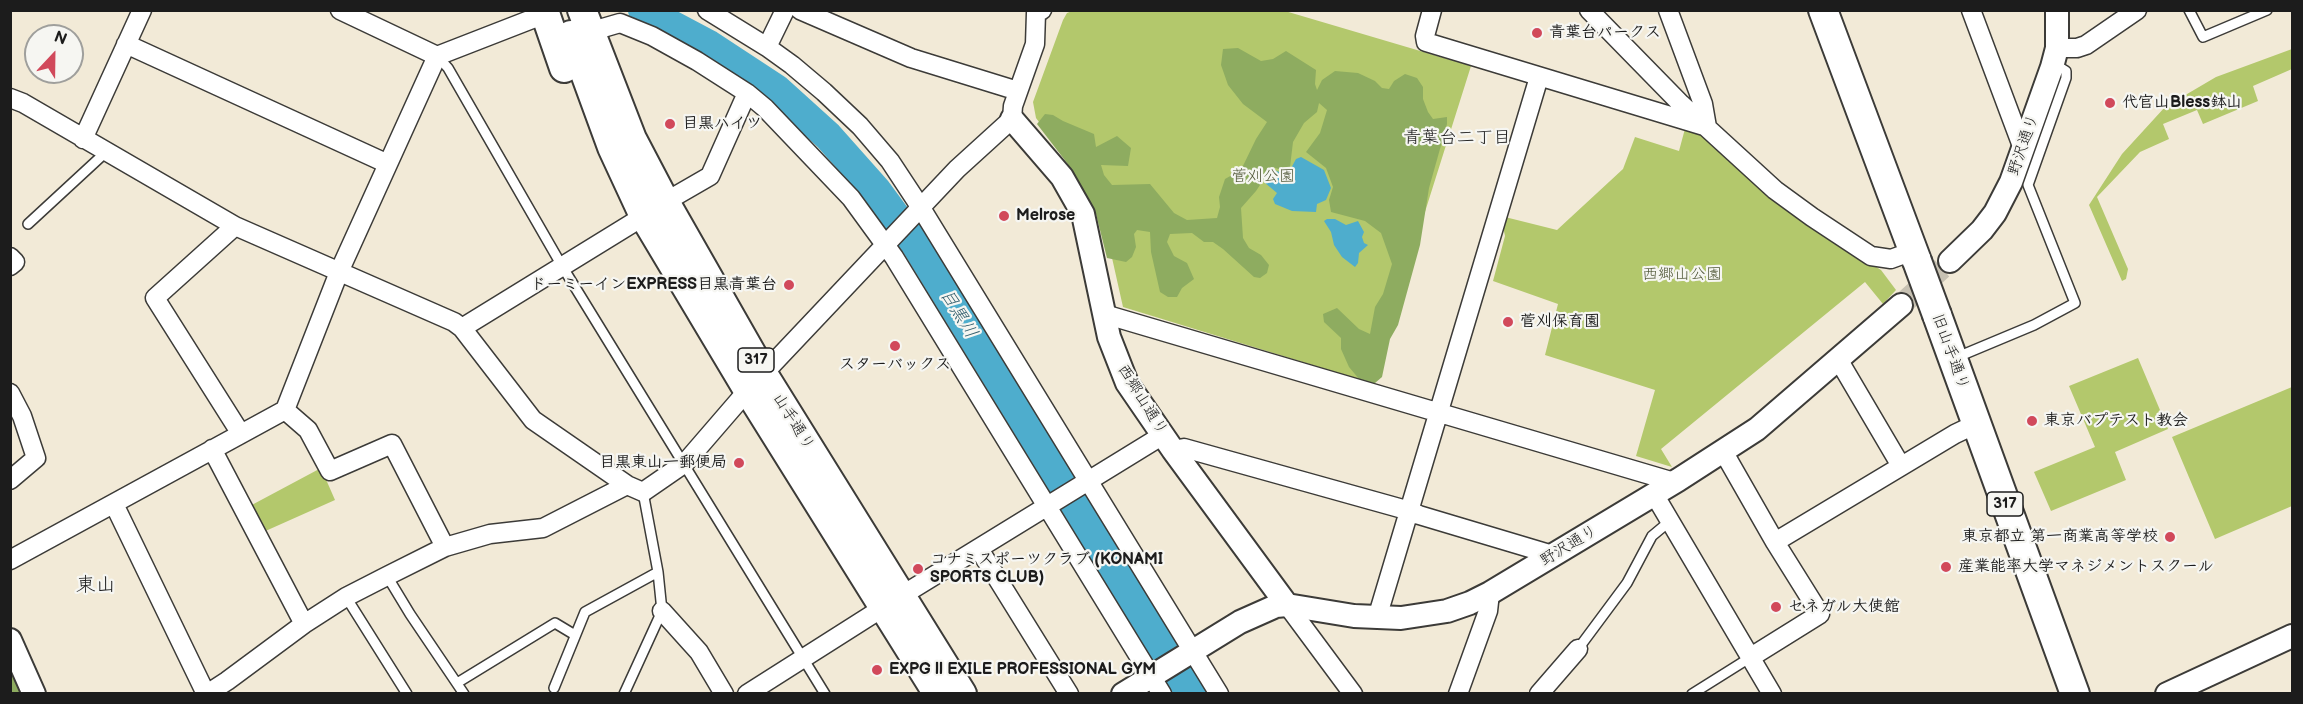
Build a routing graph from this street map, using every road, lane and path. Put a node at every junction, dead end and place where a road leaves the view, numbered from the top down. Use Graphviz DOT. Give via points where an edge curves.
graph roads {
  1 [pos="142,10"];
  2 [pos="340,10"];
  3 [pos="706,10"];
  4 [pos="784,10"];
  5 [pos="800,10"];
  6 [pos="1432,10"];
  7 [pos="1589,10"];
  8 [pos="1668,10"];
  9 [pos="1823,10"];
  10 [pos="1971,10"];
  11 [pos="2057,10"];
  12 [pos="2137,10"];
  13 [pos="2189,10"];
  14 [pos="2267,10"];
  15 [pos="1035,11"];
  16 [pos="550,12"];
  17 [pos="582,29"];
  18 [pos="126,44"];
  19 [pos="767,47"];
  20 [pos="437,56"];
  21 [pos="2055,56"];
  22 [pos="1539,76"];
  23 [pos="1018,91"];
  24 [pos="747,93"];
  25 [pos="10,98"];
  26 [pos="1012,119"];
  27 [pos="1707,127"];
  28 [pos="83,139"];
  29 [pos="2022,146"];
  30 [pos="106,152"];
  31 [pos="388,164"];
  32 [pos="919,210"];
  33 [pos="647,214"];
  34 [pos="28,224"];
  35 [pos="235,226"];
  36 [pos="888,243"];
  37 [pos="1915,256"];
  38 [pos="10,257"];
  39 [pos="1950,261"];
  40 [pos="10,266"];
  41 [pos="562,266"];
  42 [pos="339,272"];
  43 [pos="1901,305"];
  44 [pos="1104,314"];
  45 [pos="462,328"];
  46 [pos="1838,359"];
  47 [pos="1953,359"];
  48 [pos="756,382"];
  49 [pos="10,393"];
  50 [pos="285,410"];
  51 [pos="1439,413"];
  52 [pos="1976,424"];
  53 [pos="241,434"];
  54 [pos="1168,442"];
  55 [pos="212,449"];
  56 [pos="1723,452"];
  57 [pos="684,463"];
  58 [pos="1901,466"];
  59 [pos="10,480"];
  60 [pos="1674,482"];
  61 [pos="1087,483"];
  62 [pos="635,489"];
  63 [pos="1654,494"];
  64 [pos="114,504"];
  65 [pos="1050,505"];
  66 [pos="1410,511"];
  67 [pos="1670,521"];
  68 [pos="1775,542"];
  69 [pos="444,547"];
  70 [pos="979,549"];
  71 [pos="1553,555"];
  72 [pos="10,560"];
  73 [pos="658,572"];
  74 [pos="387,576"];
  75 [pos="1490,593"];
  76 [pos="346,597"];
  77 [pos="892,601"];
  78 [pos="1287,605"];
  79 [pos="662,611"];
  80 [pos="1377,618"];
  81 [pos="304,624"];
  82 [pos="575,635"];
  83 [pos="2292,636"];
  84 [pos="10,640"];
  85 [pos="1578,649"];
  86 [pos="1190,652"];
  87 [pos="1751,657"];
  88 [pos="803,659"];
  89 [pos="1157,681"];
  90 [pos="457,683"];
  91 [pos="231,687"];
  92 [pos="554,688"];
  93 [pos="34,693"];
  94 [pos="207,693"];
  95 [pos="407,693"];
  96 [pos="464,693"];
  97 [pos="624,693"];
  98 [pos="724,693"];
  99 [pos="747,693"];
  100 [pos="825,693"];
  101 [pos="938,693"];
  102 [pos="962,693"];
  103 [pos="1069,693"];
  104 [pos="1123,693"];
  105 [pos="1219,693"];
  106 [pos="1353,693"];
  107 [pos="1458,693"];
  108 [pos="1539,693"];
  109 [pos="1692,693"];
  110 [pos="1772,693"];
  111 [pos="2075,693"];
  112 [pos="2167,693"];
  1 -- 18 [label="street"];
  2 -- 20 [label="street"];
  3 -- 19 [label="street"];
  4 -- 19 [label="street"];
  5 -- 23 [label="street" via="911,58"];
  6 -- 22 [label="street" via="1426,42"];
  7 -- 27 [label="street"];
  8 -- 27 [label="street" via="1703,104"];
  9 -- 37 [label="main road, 旧山手通り / 317"];
  10 -- 29 [label="street"];
  11 -- 21 [label="street, 野沢通り"];
  12 -- 21 [label="street" via="2086,45"];
  13 -- 14 [label="lane" via="2203,38"];
  15 -- 23 [label="street" via="1035,44"];
  16 -- 17 [label="main road, 317"];
  16 -- 20 [label="street"];
  16 -- 33 [label="main road, 317" via="572,94 600,165"];
  17 -- 24 [label="street" via="620,23 652,36"];
  17 -- 33 [label="main road, 山手通り / 317" via="632,139"];
  17 -- 33 [label="main road, 山手通り / 317" via="590,89 628,183"];
  18 -- 28 [label="street"];
  18 -- 31 [label="street"];
  19 -- 32 [label="street" via="860,126 890,161"];
  20 -- 31 [label="street"];
  20 -- 41 [label="lane" via="448,68"];
  21 -- 29 [label="street, 野沢通り"];
  21 -- 47 [label="lane" via="2066,71 2066,78 2028,185 2075,303"];
  22 -- 27 [label="street"];
  22 -- 51 [label="street"];
  23 -- 26 [label="street"];
  24 -- 33 [label="street" via="711,176"];
  24 -- 36 [label="street" via="816,160"];
  25 -- 28 [label="street"];
  26 -- 32 [label="street"];
  26 -- 44 [label="street, 西郷山通り" via="1053,165 1079,205 1087,224"];
  27 -- 37 [label="street" via="1775,190 1871,256"];
  28 -- 30 [label="street"];
  29 -- 39 [label="street, 野沢通り" via="2011,182 1995,213"];
  30 -- 34 [label="lane"];
  30 -- 35 [label="street"];
  31 -- 42 [label="street"];
  32 -- 36 [label="street"];
  32 -- 61 [label="street"];
  33 -- 41 [label="street"];
  33 -- 48 [label="main road, 山手通り / 317"];
  33 -- 48 [label="main road, 山手通り / 317" via="717,336"];
  35 -- 42 [label="street"];
  35 -- 53 [label="street" via="155,298"];
  36 -- 48 [label="street"];
  36 -- 65 [label="street"];
  37 -- 47 [label="main road, 旧山手通り / 317, bridge"];
  38 -- 40 [label="street" via="15,262"];
  41 -- 45 [label="street"];
  41 -- 57 [label="lane"];
  42 -- 45 [label="street"];
  42 -- 50 [label="street"];
  43 -- 46 [label="street, 野沢通り"];
  44 -- 51 [label="street"];
  44 -- 54 [label="street, 西郷山通り" via="1127,383"];
  45 -- 62 [label="street" via="533,420"];
  46 -- 56 [label="street, 野沢通り" via="1764,423"];
  46 -- 58 [label="street"];
  47 -- 52 [label="main road, 旧山手通り / 317"];
  48 -- 57 [label="street"];
  48 -- 77 [label="main road, 山手通り / 317"];
  49 -- 59 [label="street" via="36,458"];
  50 -- 53 [label="street"];
  50 -- 69 [label="street" via="308,430 330,471 392,444"];
  51 -- 60 [label="street"];
  51 -- 66 [label="street"];
  52 -- 58 [label="street"];
  52 -- 111 [label="main road, 旧山手通り / 317"];
  53 -- 55 [label="street"];
  54 -- 61 [label="street"];
  54 -- 66 [label="street"];
  54 -- 78 [label="street, 西郷山通り"];
  55 -- 64 [label="street"];
  55 -- 81 [label="street"];
  56 -- 60 [label="street, 野沢通り"];
  56 -- 68 [label="street"];
  57 -- 62 [label="street"];
  57 -- 88 [label="lane"];
  58 -- 68 [label="street"];
  60 -- 63 [label="street, 野沢通り"];
  61 -- 65 [label="street"];
  61 -- 86 [label="street"];
  62 -- 69 [label="street" via="543,528 490,534"];
  62 -- 73 [label="lane"];
  63 -- 67 [label="street"];
  63 -- 71 [label="street, 野沢通り"];
  64 -- 72 [label="street"];
  64 -- 94 [label="street"];
  65 -- 70 [label="street"];
  65 -- 89 [label="street"];
  66 -- 71 [label="street"];
  66 -- 80 [label="street"];
  67 -- 85 [label="lane" via="1652,536 1627,583"];
  67 -- 87 [label="street"];
  68 -- 87 [label="street" via="1820,614"];
  69 -- 74 [label="street"];
  70 -- 77 [label="street"];
  70 -- 103 [label="street"];
  71 -- 75 [label="street, 野沢通り"];
  73 -- 79 [label="lane"];
  73 -- 82 [label="lane" via="585,612"];
  74 -- 76 [label="street"];
  74 -- 90 [label="lane"];
  75 -- 80 [label="street, 野沢通り" via="1447,611"];
  75 -- 107 [label="street" via="1488,611"];
  76 -- 81 [label="street"];
  76 -- 95 [label="lane"];
  77 -- 88 [label="street"];
  77 -- 101 [label="main road, 山手通り / 317"];
  77 -- 102 [label="main road, 山手通り / 317"];
  78 -- 80 [label="street, 野沢通り"];
  78 -- 86 [label="street, 野沢通り" via="1265,609"];
  78 -- 106 [label="street, 西郷山通り"];
  79 -- 97 [label="lane"];
  79 -- 98 [label="street" via="699,652"];
  81 -- 91 [label="street"];
  82 -- 90 [label="lane" via="555,623"];
  82 -- 92 [label="lane"];
  83 -- 112 [label="street"];
  84 -- 93 [label="street"];
  85 -- 108 [label="street"];
  86 -- 89 [label="street, 野沢通り"];
  86 -- 105 [label="street"];
  87 -- 109 [label="lane"];
  87 -- 110 [label="street"];
  88 -- 99 [label="street"];
  88 -- 100 [label="lane"];
  89 -- 104 [label="street"];
  90 -- 96 [label="lane"];
  91 -- 94 [label="street"];
}
